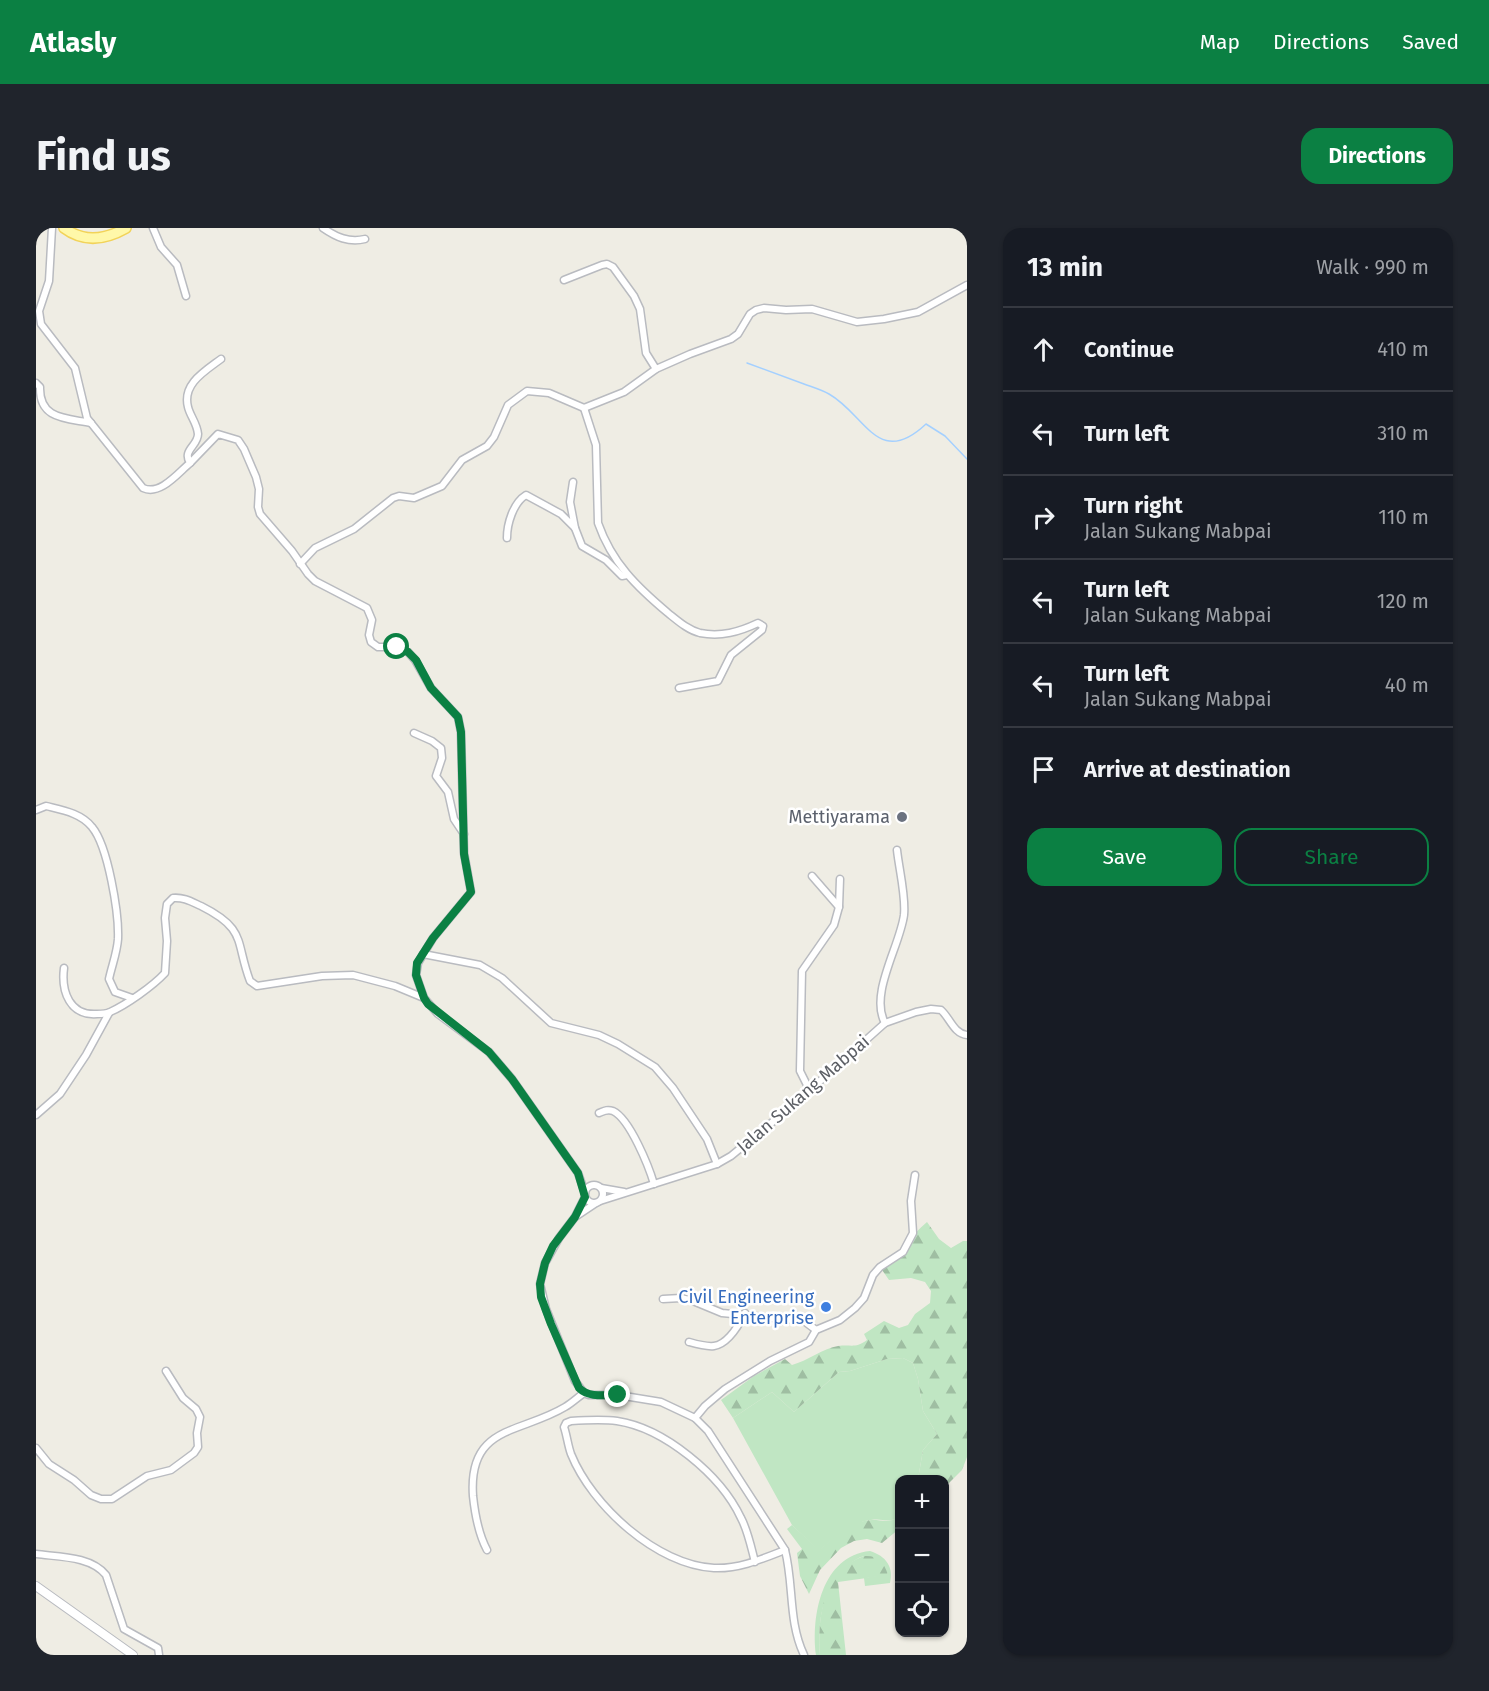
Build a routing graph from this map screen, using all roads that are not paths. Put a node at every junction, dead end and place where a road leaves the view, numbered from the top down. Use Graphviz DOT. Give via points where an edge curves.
graph roads {
  1 [pos="52,228"];
  2 [pos="64,228"];
  3 [pos="126,228"];
  4 [pos="153,228"];
  5 [pos="323,228"];
  6 [pos="365,239"];
  7 [pos="564,280"];
  8 [pos="967,285"];
  9 [pos="186,296"];
  10 [pos="220,359"];
  11 [pos="656,369"];
  12 [pos="36,383"];
  13 [pos="584,408"];
  14 [pos="91,423"];
  15 [pos="190,463"];
  16 [pos="573,482"];
  17 [pos="575,528"];
  18 [pos="507,538"];
  19 [pos="300,564"];
  20 [pos="627,575"];
  21 [pos="679,688"];
  22 [pos="414,733"];
  23 [pos="36,810"];
  24 [pos="464,834"];
  25 [pos="897,849"];
  26 [pos="812,876"];
  27 [pos="840,879"];
  28 [pos="839,907"];
  29 [pos="423,954"];
  30 [pos="64,968"];
  31 [pos="132,998"];
  32 [pos="424,998"];
  33 [pos="109,1013"];
  34 [pos="885,1023"];
  35 [pos="967,1035"];
  36 [pos="809,1089"];
  37 [pos="599,1113"];
  38 [pos="36,1115"];
  39 [pos="717,1164"];
  40 [pos="578,1173"];
  41 [pos="915,1175"];
  42 [pos="654,1184"];
  43 [pos="599,1187"];
  44 [pos="628,1192"];
  45 [pos="585,1195"];
  46 [pos="598,1202"];
  47 [pos="575,1217"];
  48 [pos="663,1299"];
  49 [pos="745,1313"];
  50 [pos="816,1330"];
  51 [pos="689,1342"];
  52 [pos="165,1371"];
  53 [pos="584,1393"];
  54 [pos="695,1418"];
  55 [pos="36,1448"];
  56 [pos="487,1550"];
  57 [pos="785,1550"];
  58 [pos="36,1554"];
  59 [pos="755,1562"];
  60 [pos="36,1586"];
  61 [pos="134,1655"];
  62 [pos="159,1655"];
  63 [pos="804,1655"];
  1 -- 14 [label="street" via="49,281 39,319 75,368"];
  2 -- 3 [label="main road" via="96,239"];
  4 -- 9 [label="street" via="161,247 177,265"];
  5 -- 6 [label="street" via="340,238"];
  7 -- 11 [label="street" via="602,264 613,267 640,309 646,353"];
  8 -- 11 [label="street" via="918,312 884,319 857,322 812,309 756,310 731,339"];
  10 -- 15 [label="street" via="194,379 188,392 188,406 198,434 188,452"];
  11 -- 13 [label="street" via="624,392"];
  12 -- 14 [label="street" via="40,387 39,399 47,411 75,422"];
  13 -- 19 [label="street" via="549,393 520,394 508,405 495,437 462,460 442,486 414,498 393,498 354,529 315,548"];
  13 -- 20 [label="street" via="596,445 598,523"];
  14 -- 15 [label="street" via="149,491 157,490"];
  15 -- 19 [label="street" via="218,434 238,440 256,477 260,514"];
  16 -- 17 [label="street" via="570,502"];
  17 -- 18 [label="street" via="561,514 526,495 514,509"];
  17 -- 20 [label="street" via="582,546 606,560 622,576"];
  19 -- 24 [label="street" via="315,581 366,608 372,620 371,642 378,647 397,647 408,652 431,688 458,717"];
  20 -- 21 [label="street" via="638,589 697,632 730,634 758,623 763,626 731,655 718,681"];
  22 -- 24 [label="street" via="441,748 436,776 448,792 454,819"];
  23 -- 31 [label="street" via="46,806 82,818 102,844 117,918 116,959 109,979 115,992"];
  24 -- 29 [label="street" via="471,892"];
  25 -- 34 [label="street" via="904,911 881,993"];
  26 -- 28 [label="street"];
  27 -- 28 [label="street"];
  28 -- 36 [label="street" via="834,925 802,971 800,1071"];
  29 -- 32 [label="street" via="415,971"];
  29 -- 39 [label="street" via="480,965 502,978 551,1023 599,1035 655,1067 707,1139"];
  30 -- 33 [label="street" via="64,987 70,1005 85,1014"];
  31 -- 32 [label="street" via="165,974 167,904 179,898 225,920 240,942 250,981 257,986 322,975 353,975"];
  31 -- 33 [label="street"];
  32 -- 40 [label="street" via="438,1014 489,1052"];
  33 -- 38 [label="street" via="60,1094"];
  34 -- 35 [label="street, Jalan Sukang Mabpai" via="916,1012 941,1010 960,1034"];
  34 -- 36 [label="street, Jalan Sukang Mabpai"];
  36 -- 39 [label="street, Jalan Sukang Mabpai"];
  37 -- 42 [label="street" via="615,1112 635,1138"];
  39 -- 42 [label="street, Jalan Sukang Mabpai"];
  40 -- 43 [label="street"];
  40 -- 45 [label="street"];
  41 -- 50 [label="street" via="911,1201 913,1233 903,1252 873,1275 864,1298 847,1316"];
  42 -- 44 [label="street, Jalan Sukang Mabpai"];
  43 -- 44 [label="street, Jalan Sukang Mabpai"];
  43 -- 45 [label="street" via="588,1187"];
  43 -- 46 [label="street" via="603,1195"];
  44 -- 46 [label="street, Jalan Sukang Mabpai"];
  45 -- 46 [label="street" via="590,1202"];
  45 -- 47 [label="street, Jalan Sukang Mabpai"];
  46 -- 47 [label="street, Jalan Sukang Mabpai"];
  47 -- 53 [label="street, Jalan Sukang Mabpai" via="553,1246 540,1290 568,1365"];
  48 -- 49 [label="street" via="693,1300 722,1312"];
  49 -- 50 [label="street" via="804,1321"];
  49 -- 51 [label="street" via="722,1343 714,1346"];
  50 -- 54 [label="street" via="809,1342 724,1389"];
  52 -- 55 [label="street" via="200,1418 198,1447 171,1470 147,1476 112,1499 101,1499 50,1464"];
  53 -- 54 [label="street" via="661,1402"];
  53 -- 56 [label="street" via="565,1407 502,1433 476,1460 474,1506 479,1535"];
  54 -- 57 [label="street" via="715,1441"];
  57 -- 59 [label="street"];
  57 -- 63 [label="street" via="790,1602"];
  58 -- 62 [label="street" via="91,1562 100,1568 106,1575 124,1629 158,1648"];
  59 -- 59 [label="street" via="715,1568 687,1564 636,1535 600,1501 587,1482 571,1454 566,1424 580,1420 618,1421 671,1443 708,1473 729,1498 741,1517"];
  60 -- 61 [label="street"];
}
